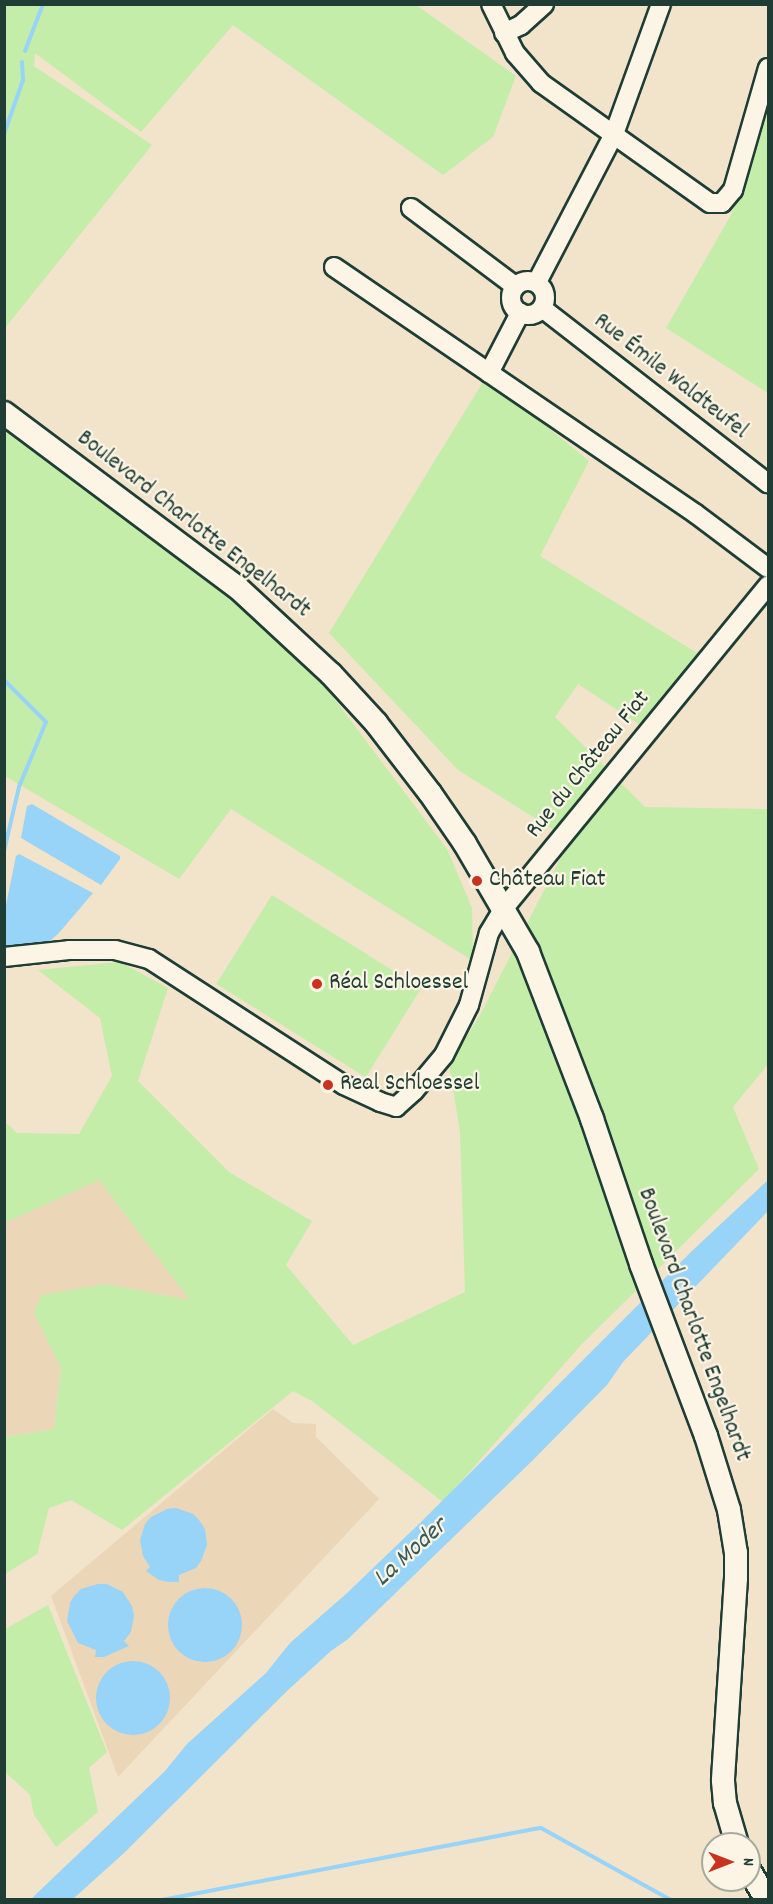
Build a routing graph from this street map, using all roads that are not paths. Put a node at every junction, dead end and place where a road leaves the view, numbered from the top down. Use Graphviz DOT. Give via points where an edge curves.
graph roads {
  1 [pos="491,4"];
  2 [pos="544,4"];
  3 [pos="661,4"];
  4 [pos="504,33"];
  5 [pos="768,68"];
  6 [pos="614,134"];
  7 [pos="411,208"];
  8 [pos="334,267"];
  9 [pos="537,282"];
  10 [pos="515,286"];
  11 [pos="542,308"];
  12 [pos="520,313"];
  13 [pos="489,373"];
  14 [pos="4,413"];
  15 [pos="768,483"];
  16 [pos="768,568"];
  17 [pos="768,585"];
  18 [pos="504,908"];
  19 [pos="4,957"];
  20 [pos="733,1832"];
  1 -- 4 [label="street"];
  2 -- 4 [label="street" via="521,25"];
  3 -- 6 [label="street"];
  4 -- 6 [label="street" via="541,83"];
  5 -- 6 [label="street" via="733,190 722,203 703,200"];
  6 -- 9 [label="street"];
  7 -- 10 [label="street"];
  8 -- 13 [label="street"];
  9 -- 10 [label="street" via="525,280"];
  9 -- 11 [label="street" via="546,297"];
  10 -- 12 [label="street" via="511,301"];
  11 -- 12 [label="street" via="530,315"];
  11 -- 15 [label="street, Rue Émile Waldteufel"];
  12 -- 13 [label="street"];
  13 -- 16 [label="street" via="696,514"];
  14 -- 18 [label="main road, Boulevard Charlotte Engelhardt" via="222,576 308,651 409,764"];
  17 -- 18 [label="street, Rue du Château Fiat"];
  18 -- 19 [label="street, Rue du Château Fiat" via="489,933 469,1005 444,1055 396,1107 344,1085 149,959 115,950"];
  18 -- 20 [label="main road, Boulevard Charlotte Engelhardt" via="549,985 561,1020 564,1044 723,1486 734,1533 736,1578 723,1781"];
}
